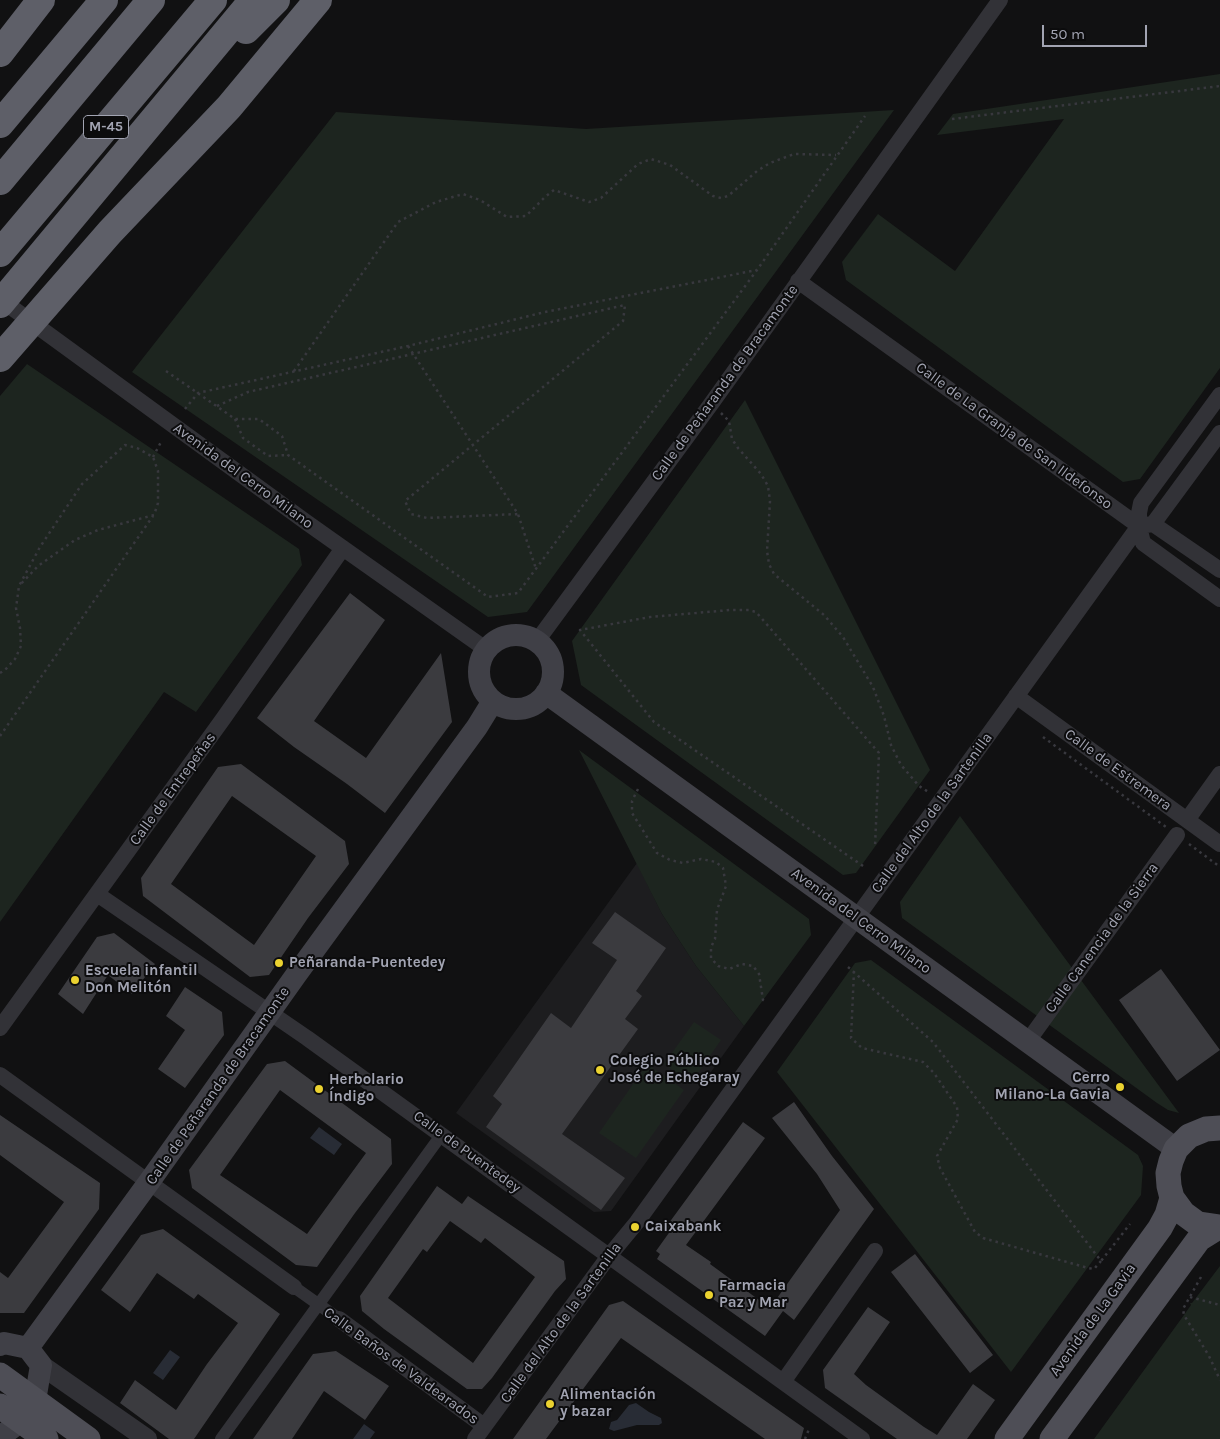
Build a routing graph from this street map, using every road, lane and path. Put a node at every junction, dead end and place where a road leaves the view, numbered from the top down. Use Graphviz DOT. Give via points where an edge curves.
graph roads {
  1 [pos="41,0"];
  2 [pos="93,0"];
  3 [pos="104,0"];
  4 [pos="151,0"];
  5 [pos="213,0"];
  6 [pos="253,0"];
  7 [pos="276,0"];
  8 [pos="318,0"];
  9 [pos="1000,0"];
  10 [pos="0,53"];
  11 [pos="1220,86"];
  12 [pos="865,116"];
  13 [pos="952,119"];
  14 [pos="0,124"];
  15 [pos="837,155"];
  16 [pos="0,182"];
  17 [pos="84,203"];
  18 [pos="0,254"];
  19 [pos="757,270"];
  20 [pos="798,281"];
  21 [pos="0,299"];
  22 [pos="0,304"];
  23 [pos="408,346"];
  24 [pos="414,354"];
  25 [pos="0,358"];
  26 [pos="166,371"];
  27 [pos="294,371"];
  28 [pos="198,393"];
  29 [pos="1220,395"];
  30 [pos="711,404"];
  31 [pos="216,406"];
  32 [pos="185,409"];
  33 [pos="235,419"];
  34 [pos="1220,433"];
  35 [pos="161,442"];
  36 [pos="472,446"];
  37 [pos="288,456"];
  38 [pos="153,457"];
  39 [pos="518,514"];
  40 [pos="154,515"];
  41 [pos="1146,525"];
  42 [pos="343,548"];
  43 [pos="536,568"];
  44 [pos="1220,570"];
  45 [pos="19,586"];
  46 [pos="1220,599"];
  47 [pos="538,641"];
  48 [pos="487,650"];
  49 [pos="0,673"];
  50 [pos="546,693"];
  51 [pos="1016,696"];
  52 [pos="493,701"];
  53 [pos="0,736"];
  54 [pos="1043,737"];
  55 [pos="1220,774"];
  56 [pos="638,789"];
  57 [pos="940,801"];
  58 [pos="1187,820"];
  59 [pos="1177,835"];
  60 [pos="1220,844"];
  61 [pos="875,847"];
  62 [pos="863,866"];
  63 [pos="1220,867"];
  64 [pos="97,894"];
  65 [pos="856,917"];
  66 [pos="848,967"];
  67 [pos="854,971"];
  68 [pos="766,1002"];
  69 [pos="271,1012"];
  70 [pos="0,1028"];
  71 [pos="1028,1041"];
  72 [pos="0,1075"];
  73 [pos="1220,1128"];
  74 [pos="442,1134"];
  75 [pos="1176,1149"];
  76 [pos="149,1182"];
  77 [pos="1172,1198"];
  78 [pos="1130,1224"];
  79 [pos="1218,1228"];
  80 [pos="875,1252"];
  81 [pos="609,1256"];
  82 [pos="1101,1261"];
  83 [pos="1201,1277"];
  84 [pos="294,1288"];
  85 [pos="1190,1297"];
  86 [pos="318,1305"];
  87 [pos="1220,1305"];
  88 [pos="339,1319"];
  89 [pos="1,1343"];
  90 [pos="35,1357"];
  91 [pos="0,1375"];
  92 [pos="1220,1380"];
  93 [pos="783,1382"];
  94 [pos="0,1406"];
  95 [pos="28,1411"];
  96 [pos="809,1428"];
  97 [pos="480,1433"];
  98 [pos="0,1437"];
  99 [pos="46,1439"];
  100 [pos="88,1439"];
  101 [pos="147,1439"];
  102 [pos="221,1439"];
  103 [pos="806,1439"];
  104 [pos="862,1439"];
  105 [pos="1007,1439"];
  106 [pos="1052,1439"];
  1 -- 10 [label="highway"];
  2 -- 14 [label="highway"];
  3 -- 14 [label="highway"];
  4 -- 16 [label="highway, M-45"];
  5 -- 18 [label="highway, M-45"];
  6 -- 17 [label="highway"];
  7 -- 17 [label="highway"];
  8 -- 25 [label="highway" via="229,106 110,232"];
  9 -- 20 [label="street, Calle de Peñaranda de Bracamonte"];
  11 -- 13 [label="path"];
  12 -- 15 [label="path"];
  15 -- 19 [label="path"];
  15 -- 27 [label="path" via="794,154 770,163 721,198 670,165 651,160 638,164 601,198 589,202 554,190 526,216 507,217 480,200 463,194 436,202 398,222"];
  17 -- 22 [label="highway"];
  19 -- 23 [label="path" via="545,312"];
  19 -- 43 [label="path"];
  20 -- 30 [label="street, Calle de Peñaranda de Bracamonte"];
  20 -- 41 [label="street, Calle de La Granja de San Ildefonso"];
  21 -- 42 [label="street, Avenida del Cerro Milano"];
  23 -- 24 [label="path"];
  23 -- 27 [label="path"];
  24 -- 31 [label="path" via="248,392"];
  24 -- 36 [label="path"];
  24 -- 36 [label="path" via="625,306 623,322"];
  26 -- 28 [label="path"];
  27 -- 28 [label="path"];
  28 -- 31 [label="path"];
  28 -- 32 [label="path"];
  29 -- 41 [label="street, Calle del Alto de la Sartenilla" via="1141,503 1139,513"];
  30 -- 47 [label="street, Calle de Peñaranda de Bracamonte"];
  30 -- 57 [label="path" via="729,422 732,439 768,486 767,551 774,574 824,615 843,637 873,687 891,745 901,765 919,786"];
  31 -- 33 [label="path"];
  33 -- 37 [label="path" via="243,438 268,456"];
  33 -- 37 [label="path" via="259,418 282,436"];
  34 -- 41 [label="street, Calle del Alto de la Sartenilla"];
  35 -- 38 [label="path"];
  36 -- 39 [label="path"];
  36 -- 39 [label="path" via="404,502 411,514 427,518"];
  37 -- 43 [label="path" via="488,597 518,593"];
  38 -- 40 [label="path" via="158,471 158,503"];
  38 -- 45 [label="path" via="125,445 82,484 40,547"];
  39 -- 43 [label="path"];
  40 -- 45 [label="path" via="98,530 75,540 38,566"];
  40 -- 53 [label="path"];
  41 -- 44 [label="street, Calle de La Granja de San Ildefonso"];
  41 -- 46 [label="street, Calle de La Granja de San Ildefonso" via="1144,542"];
  41 -- 51 [label="street, Calle del Alto de la Sartenilla"];
  42 -- 48 [label="street, Avenida del Cerro Milano"];
  42 -- 64 [label="street, Calle de Entrepeñas"];
  45 -- 49 [label="path" via="16,608 21,646"];
  47 -- 48 [label="main road" via="528,636 506,636"];
  47 -- 50 [label="main road" via="551,662 551,683"];
  48 -- 52 [label="main road" via="482,658 480,677 486,694"];
  50 -- 52 [label="main road" via="527,707 516,709"];
  50 -- 65 [label="main road, Avenida del Cerro Milano"];
  51 -- 57 [label="street, Calle del Alto de la Sartenilla"];
  51 -- 58 [label="street, Calle de Estremera"];
  52 -- 69 [label="main road, Calle de Peñaranda de Bracamonte"];
  54 -- 59 [label="path, Calle de Estremera"];
  55 -- 58 [label="street"];
  56 -- 68 [label="path" via="632,802 632,813 657,853 683,863 701,859 716,862 723,868 726,886 717,910 711,958 718,966 729,969 742,964 753,966 759,974"];
  57 -- 65 [label="street, Calle del Alto de la Sartenilla"];
  58 -- 60 [label="street, Calle de Estremera"];
  59 -- 63 [label="path, Calle de Estremera"];
  59 -- 71 [label="street, Calle Canencia de la Sierra"];
  61 -- 62 [label="path" via="880,753 756,612 730,610 650,616 580,630 654,722"];
  64 -- 69 [label="street, Calle de Puentedey"];
  64 -- 70 [label="street, Calle de Entrepeñas"];
  65 -- 71 [label="main road, Avenida del Cerro Milano"];
  65 -- 81 [label="street, Calle del Alto de la Sartenilla"];
  66 -- 67 [label="path"];
  67 -- 82 [label="path" via="933,1042"];
  67 -- 82 [label="path" via="851,1038 862,1048 923,1062 957,1107 958,1119 937,1156 940,1168 975,1232 983,1238 1094,1268"];
  69 -- 74 [label="street, Calle de Puentedey"];
  69 -- 76 [label="main road, Calle de Peñaranda de Bracamonte"];
  71 -- 75 [label="main road, Avenida del Cerro Milano"];
  72 -- 76 [label="street, Calle Baños de Valdearados"];
  73 -- 75 [label="main road" via="1206,1129 1189,1136"];
  74 -- 81 [label="street, Calle de Puentedey"];
  74 -- 86 [label="street, Calle Baños de Valdearados"];
  75 -- 77 [label="main road" via="1168,1173"];
  76 -- 84 [label="street, Calle Baños de Valdearados"];
  76 -- 90 [label="main road, Calle de Peñaranda de Bracamonte"];
  77 -- 79 [label="main road" via="1183,1213 1198,1224"];
  77 -- 105 [label="main road, Avenida de La Gavia" via="1160,1228"];
  78 -- 82 [label="path"];
  79 -- 106 [label="main road" via="1199,1239"];
  80 -- 93 [label="street"];
  81 -- 93 [label="street, Calle de Puentedey"];
  81 -- 97 [label="street, Calle del Alto de la Sartenilla"];
  83 -- 85 [label="path"];
  84 -- 86 [label="street, Calle Baños de Valdearados"];
  85 -- 87 [label="path"];
  85 -- 92 [label="path" via="1183,1309 1184,1315"];
  86 -- 88 [label="street, Calle Baños de Valdearados"];
  86 -- 102 [label="street, Calle Baños de Valdearados"];
  88 -- 97 [label="street, Calle Baños de Valdearados"];
  89 -- 90 [label="main road"];
  90 -- 95 [label="main road, Calle de Peñaranda de Bracamonte"];
  90 -- 101 [label="street"];
  91 -- 95 [label="main road"];
  93 -- 104 [label="street, Calle de Puentedey"];
  94 -- 95 [label="main road"];
  95 -- 98 [label="main road"];
  95 -- 99 [label="main road"];
  95 -- 100 [label="main road"];
  96 -- 103 [label="path"];
}
